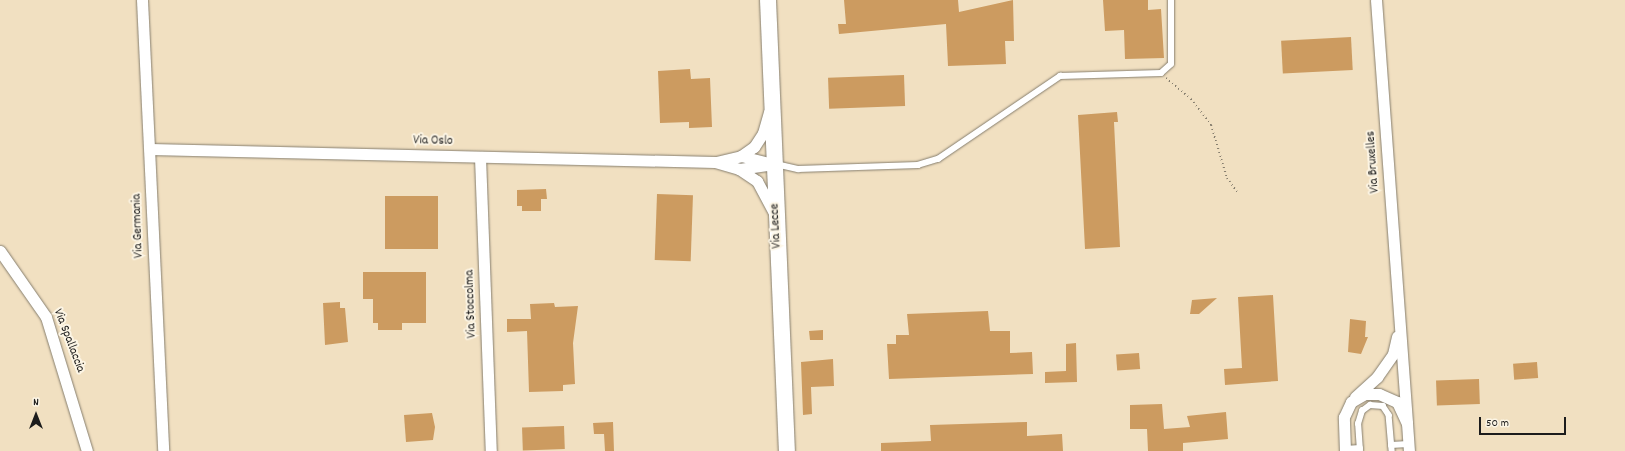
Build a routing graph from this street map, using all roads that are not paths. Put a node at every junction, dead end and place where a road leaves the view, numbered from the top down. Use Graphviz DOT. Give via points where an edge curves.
graph roads {
  1 [pos="142,0"];
  2 [pos="768,0"];
  3 [pos="1171,0"];
  4 [pos="1376,0"];
  5 [pos="772,98"];
  6 [pos="150,150"];
  7 [pos="741,156"];
  8 [pos="480,157"];
  9 [pos="715,162"];
  10 [pos="774,164"];
  11 [pos="739,169"];
  12 [pos="777,219"];
  13 [pos="0,251"];
  14 [pos="1400,322"];
  15 [pos="1351,402"];
  16 [pos="1407,423"];
  17 [pos="1408,447"];
  18 [pos="1392,448"];
  19 [pos="1345,450"];
  20 [pos="1360,450"];
  21 [pos="87,451"];
  22 [pos="163,451"];
  23 [pos="491,451"];
  24 [pos="787,451"];
  1 -- 6 [label="street, Via Germania"];
  2 -- 5 [label="main road, Via Lecce"];
  3 -- 10 [label="lane" via="1171,64 1161,73 1060,76 938,158 918,165 798,169"];
  4 -- 14 [label="street, Via Bruxelles"];
  5 -- 7 [label="street" via="763,133 754,147"];
  5 -- 10 [label="main road, Via Lecce"];
  6 -- 8 [label="street, Via Oslo"];
  6 -- 22 [label="street, Via Germania"];
  7 -- 9 [label="street"];
  7 -- 10 [label="street"];
  8 -- 9 [label="street, Via Oslo"];
  8 -- 23 [label="street, Via Stoccolma"];
  9 -- 11 [label="street"];
  10 -- 11 [label="street"];
  10 -- 12 [label="main road, Via Lecce"];
  11 -- 12 [label="street" via="757,181"];
  12 -- 24 [label="main road, Via Lecce"];
  13 -- 21 [label="street, Via Spallaccia" via="46,317"];
  14 -- 15 [label="street, Via Bruxelles" via="1393,354 1377,377"];
  14 -- 16 [label="street, Via Bruxelles"];
  15 -- 16 [label="street, Via Bruxelles" via="1365,394 1378,394 1397,402"];
  15 -- 19 [label="street, Via Bruxelles" via="1344,416"];
  16 -- 17 [label="street, Via Bruxelles"];
  17 -- 18 [label="lane"];
  18 -- 20 [label="lane" via="1389,415 1383,406 1370,405 1362,411 1358,424"];
  19 -- 20 [label="lane"];
}
